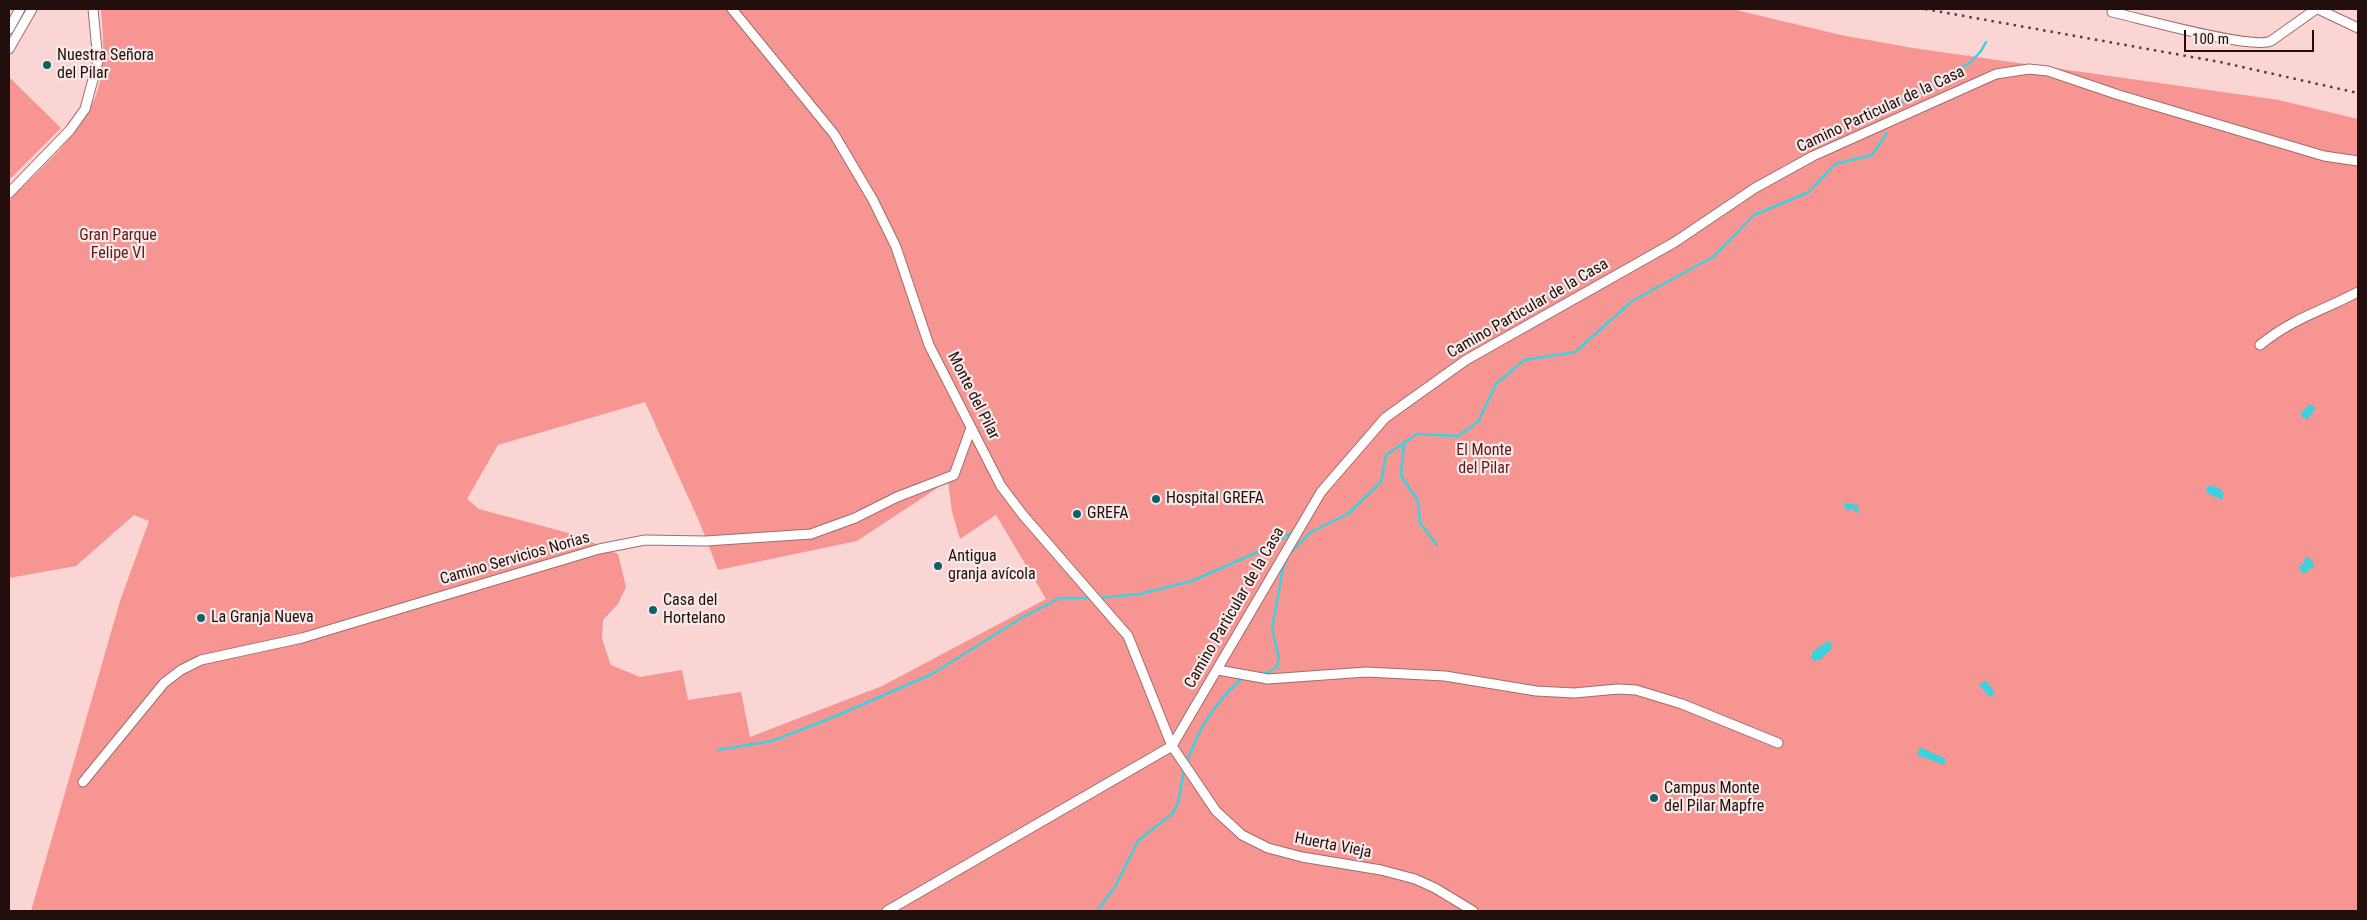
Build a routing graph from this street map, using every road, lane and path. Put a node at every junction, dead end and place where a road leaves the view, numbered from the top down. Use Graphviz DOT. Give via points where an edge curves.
graph roads {
  1 [pos="20,9"];
  2 [pos="32,9"];
  3 [pos="93,9"];
  4 [pos="732,9"];
  5 [pos="2317,9"];
  6 [pos="2112,12"];
  7 [pos="9,28"];
  8 [pos="2358,28"];
  9 [pos="9,49"];
  10 [pos="2358,161"];
  11 [pos="9,193"];
  12 [pos="2358,292"];
  13 [pos="2260,345"];
  14 [pos="971,428"];
  15 [pos="1218,670"];
  16 [pos="1778,744"];
  17 [pos="1172,746"];
  18 [pos="84,782"];
  19 [pos="1200,790"];
  20 [pos="887,911"];
  21 [pos="1473,911"];
  1 -- 7 [label="street"];
  2 -- 9 [label="street"];
  3 -- 11 [label="street" via="98,61 85,109 70,130"];
  4 -- 14 [label="street, Monte del Pilar" via="834,134 873,200 896,247 929,345"];
  5 -- 6 [label="street" via="2271,41 2263,43 2214,36"];
  5 -- 8 [label="street"];
  10 -- 15 [label="street, Camino Particular de la Casa" via="2324,156 2048,71 2029,69 1996,74 1938,99 1813,156 1755,188 1675,242 1466,360 1385,418 1321,492 1263,587"];
  12 -- 13 [label="street" via="2309,313"];
  14 -- 17 [label="street, Monte del Pilar" via="1001,486 1128,636"];
  14 -- 18 [label="street, Camino Servicios Norias" via="954,476 811,534 706,541 645,540 599,549 302,638 201,660 164,683"];
  15 -- 16 [label="street" via="1268,680 1366,672 1445,676 1536,691 1636,690 1682,704"];
  15 -- 17 [label="street, Camino Particular de la Casa"];
  17 -- 19 [label="street, Monte del Pilar"];
  17 -- 20 [label="street, Camino Particular de la Casa"];
  19 -- 21 [label="street, Huerta Vieja" via="1216,811 1242,835 1268,848 1302,858 1381,870 1415,879"];
}
